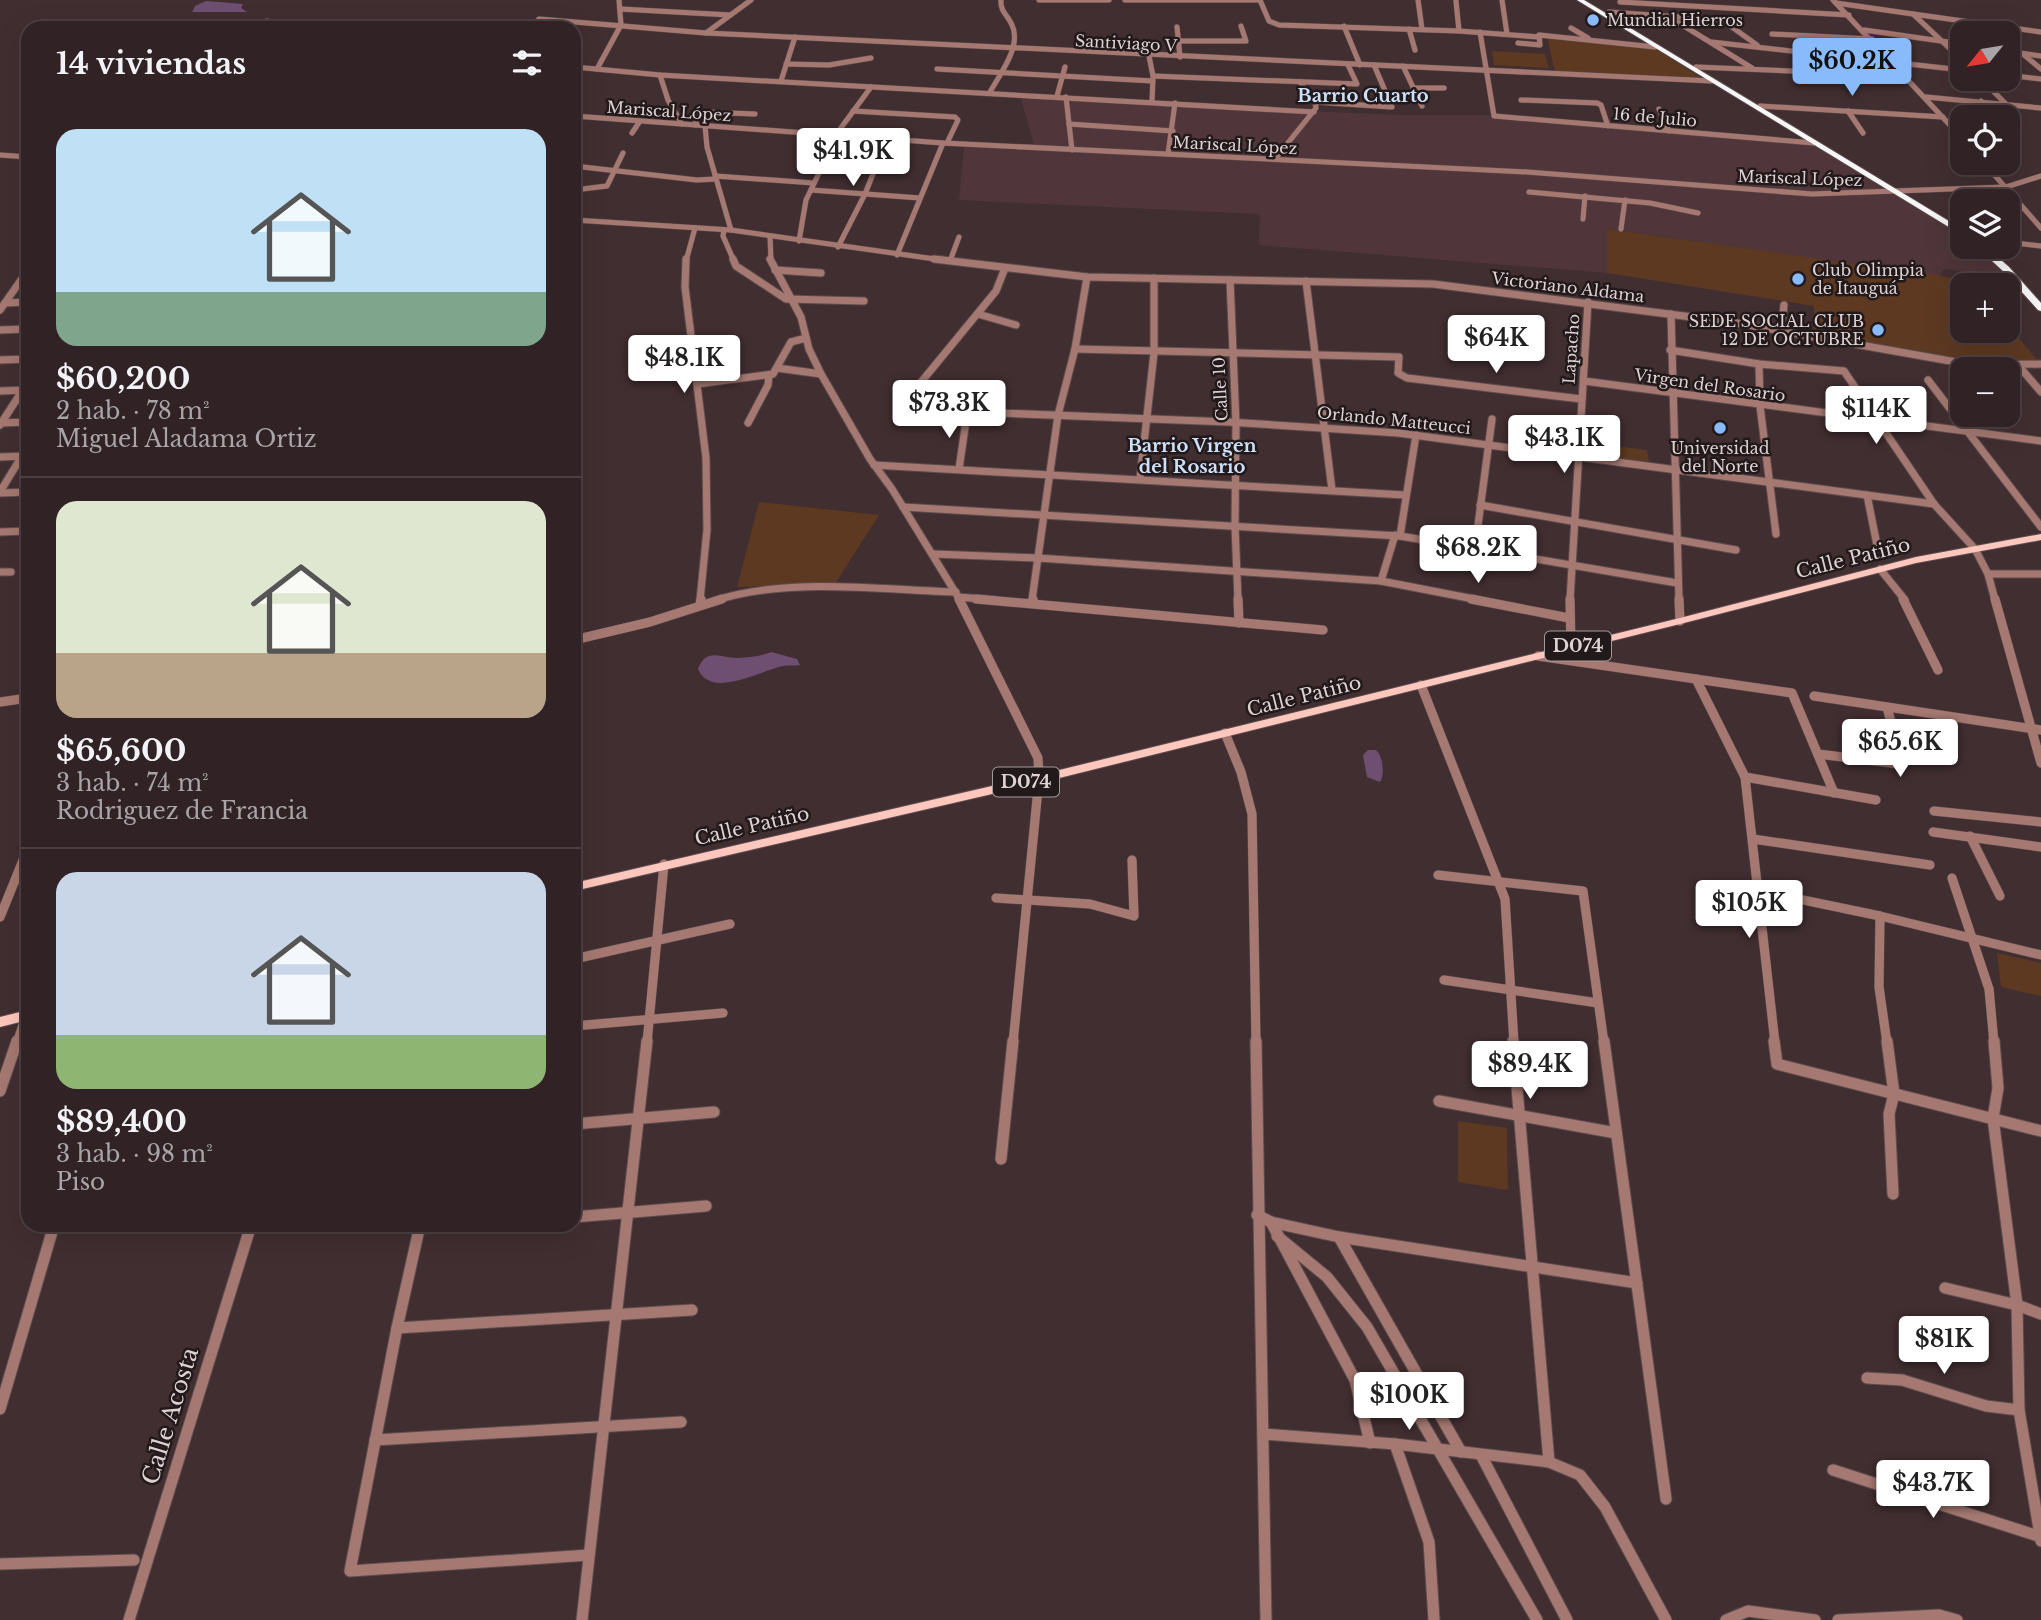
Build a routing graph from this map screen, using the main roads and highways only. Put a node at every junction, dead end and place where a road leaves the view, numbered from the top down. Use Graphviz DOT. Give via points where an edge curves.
graph roads {
  1 [pos="1583,0"];
  2 [pos="1601,1"];
  3 [pos="1610,14"];
  4 [pos="1898,191"];
  5 [pos="1950,223"];
  6 [pos="1995,259"];
  7 [pos="2003,259"];
  8 [pos="2041,299"];
  9 [pos="2041,308"];
  10 [pos="2041,537"];
  11 [pos="581,885"];
  12 [pos="21,1016"];
  13 [pos="0,1022"];
  1 -- 3 [label="highway"];
  1 -- 4 [label="highway"];
  2 -- 3 [label="highway"];
  3 -- 4 [label="highway"];
  4 -- 5 [label="highway"];
  6 -- 9 [label="highway"];
  7 -- 8 [label="highway"];
  10 -- 11 [label="main road, Calle Patiño / D074" via="1880,569 1039,779"];
  12 -- 13 [label="main road"];
}
